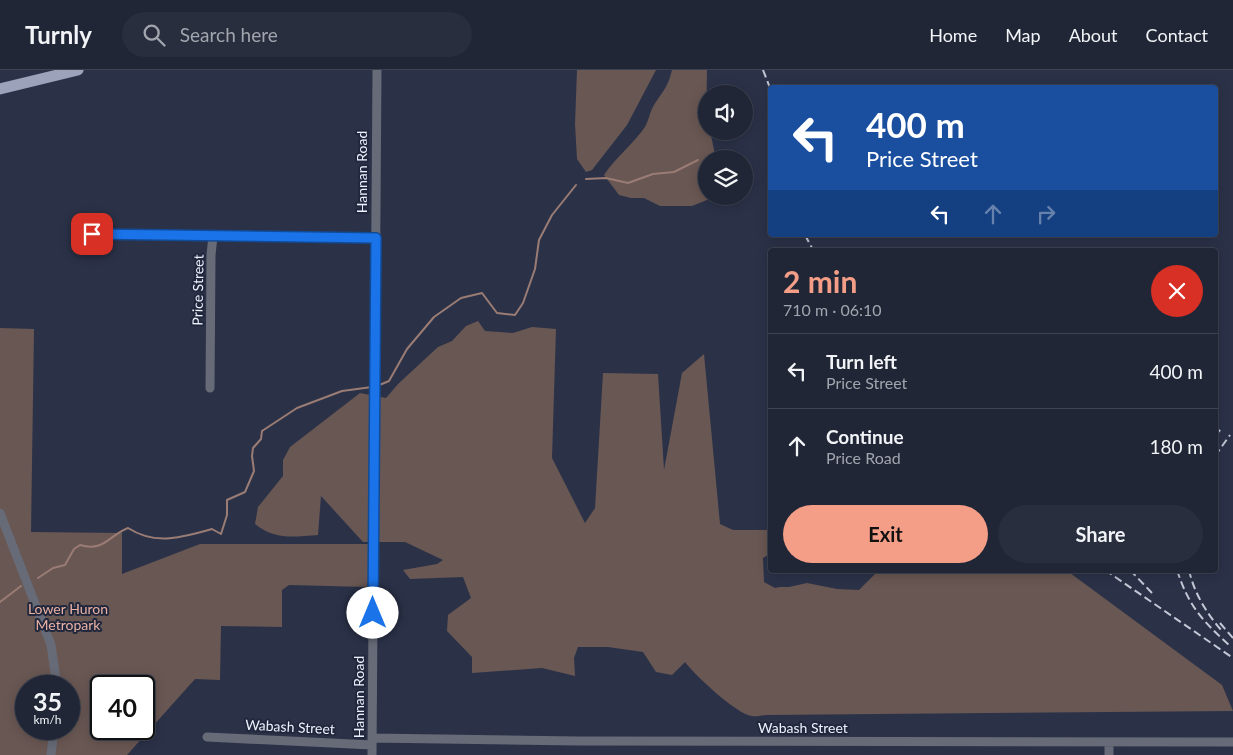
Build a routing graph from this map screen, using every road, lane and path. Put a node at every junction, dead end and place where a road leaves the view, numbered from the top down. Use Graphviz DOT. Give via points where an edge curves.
graph roads {
  1 [pos="78,70"];
  2 [pos="377,70"];
  3 [pos="0,89"];
  4 [pos="92,234"];
  5 [pos="213,236"];
  6 [pos="376,238"];
  7 [pos="210,388"];
  8 [pos="0,513"];
  9 [pos="55,675"];
  10 [pos="207,736"];
  11 [pos="53,740"];
  12 [pos="1109,742"];
  13 [pos="1233,742"];
  14 [pos="372,746"];
  15 [pos="51,755"];
  16 [pos="1109,755"];
  1 -- 3 [label="main road"];
  2 -- 6 [label="street, Hannan Road"];
  4 -- 5 [label="street"];
  5 -- 6 [label="street, Price Street"];
  5 -- 7 [label="street, Price Street"];
  6 -- 14 [label="street, Hannan Road"];
  8 -- 9 [label="street" via="51,645"];
  10 -- 14 [label="street, Wabash Street"];
  11 -- 15 [label="street"];
  12 -- 13 [label="street, Wabash Street"];
  12 -- 14 [label="street, Wabash Street" via="596,741"];
  12 -- 16 [label="street"];
}
